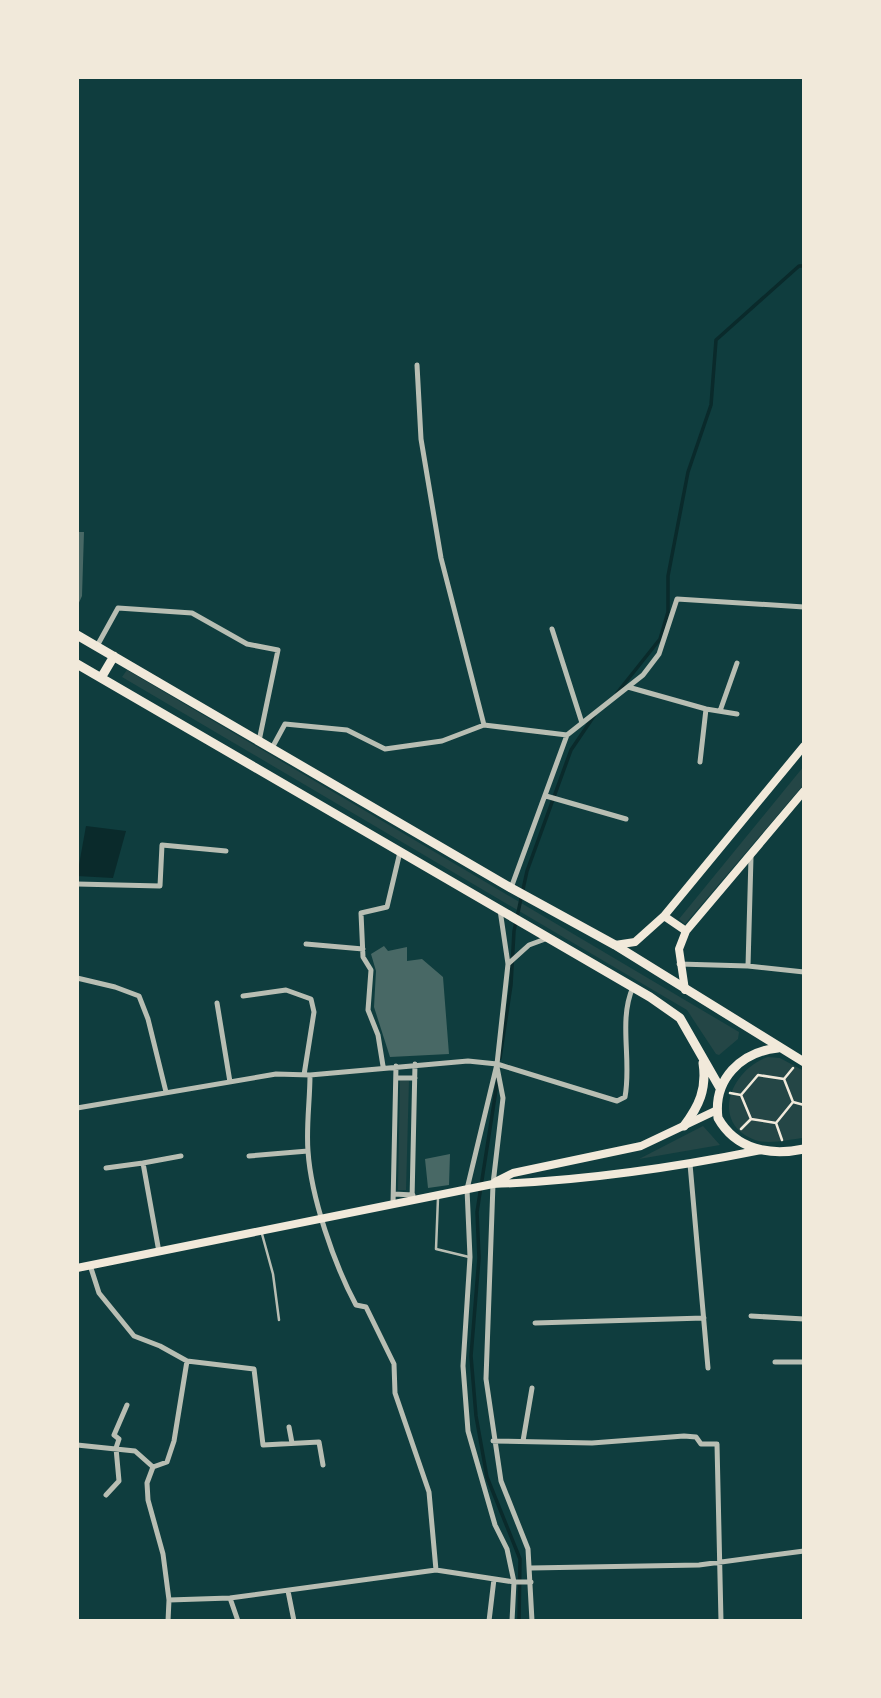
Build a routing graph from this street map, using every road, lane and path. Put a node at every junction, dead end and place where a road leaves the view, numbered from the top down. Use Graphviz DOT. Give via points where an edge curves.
graph roads {
  1 [pos="417,365"];
  2 [pos="804,607"];
  3 [pos="552,629"];
  4 [pos="77,635"];
  5 [pos="97,646"];
  6 [pos="114,656"];
  7 [pos="737,663"];
  8 [pos="77,664"];
  9 [pos="101,678"];
  10 [pos="628,687"];
  11 [pos="706,709"];
  12 [pos="720,711"];
  13 [pos="737,714"];
  14 [pos="582,723"];
  15 [pos="484,725"];
  16 [pos="567,735"];
  17 [pos="259,741"];
  18 [pos="804,746"];
  19 [pos="271,748"];
  20 [pos="700,762"];
  21 [pos="804,791"];
  22 [pos="546,796"];
  23 [pos="626,819"];
  24 [pos="226,851"];
  25 [pos="400,852"];
  26 [pos="751,857"];
  27 [pos="77,884"];
  28 [pos="511,888"];
  29 [pos="501,910"];
  30 [pos="664,916"];
  31 [pos="685,931"];
  32 [pos="548,938"];
  33 [pos="306,944"];
  34 [pos="615,945"];
  35 [pos="363,949"];
  36 [pos="509,964"];
  37 [pos="679,964"];
  38 [pos="748,966"];
  39 [pos="804,972"];
  40 [pos="77,978"];
  41 [pos="633,987"];
  42 [pos="685,990"];
  43 [pos="243,996"];
  44 [pos="217,1003"];
  45 [pos="778,1048"];
  46 [pos="701,1054"];
  47 [pos="788,1062"];
  48 [pos="804,1062"];
  49 [pos="754,1063"];
  50 [pos="497,1064"];
  51 [pos="415,1065"];
  52 [pos="383,1066"];
  53 [pos="396,1066"];
  54 [pos="307,1075"];
  55 [pos="758,1075"];
  56 [pos="415,1077"];
  57 [pos="396,1078"];
  58 [pos="784,1079"];
  59 [pos="230,1082"];
  60 [pos="732,1086"];
  61 [pos="720,1088"];
  62 [pos="166,1092"];
  63 [pos="741,1095"];
  64 [pos="793,1102"];
  65 [pos="804,1105"];
  66 [pos="77,1108"];
  67 [pos="717,1110"];
  68 [pos="751,1119"];
  69 [pos="733,1123"];
  70 [pos="776,1123"];
  71 [pos="684,1126"];
  72 [pos="793,1139"];
  73 [pos="804,1149"];
  74 [pos="761,1150"];
  75 [pos="308,1151"];
  76 [pos="181,1156"];
  77 [pos="249,1156"];
  78 [pos="144,1163"];
  79 [pos="691,1164"];
  80 [pos="106,1168"];
  81 [pos="492,1184"];
  82 [pos="467,1189"];
  83 [pos="438,1195"];
  84 [pos="412,1198"];
  85 [pos="393,1199"];
  86 [pos="321,1219"];
  87 [pos="261,1231"];
  88 [pos="159,1251"];
  89 [pos="470,1257"];
  90 [pos="90,1265"];
  91 [pos="77,1268"];
  92 [pos="751,1316"];
  93 [pos="704,1318"];
  94 [pos="804,1319"];
  95 [pos="279,1320"];
  96 [pos="534,1323"];
  97 [pos="187,1362"];
  98 [pos="775,1362"];
  99 [pos="804,1362"];
  100 [pos="708,1368"];
  101 [pos="532,1388"];
  102 [pos="127,1405"];
  103 [pos="289,1427"];
  104 [pos="493,1441"];
  105 [pos="523,1441"];
  106 [pos="292,1443"];
  107 [pos="77,1444"];
  108 [pos="116,1448"];
  109 [pos="323,1465"];
  110 [pos="153,1467"];
  111 [pos="106,1495"];
  112 [pos="804,1551"];
  113 [pos="721,1560"];
  114 [pos="531,1568"];
  115 [pos="436,1570"];
  116 [pos="494,1579"];
  117 [pos="514,1582"];
  118 [pos="531,1582"];
  119 [pos="288,1591"];
  120 [pos="230,1598"];
  121 [pos="169,1600"];
  122 [pos="168,1621"];
  123 [pos="238,1621"];
  124 [pos="294,1621"];
  125 [pos="489,1621"];
  126 [pos="512,1621"];
  127 [pos="532,1621"];
  128 [pos="721,1621"];
  1 -- 15 [label="street" via="421,439 442,558"];
  2 -- 10 [label="street" via="677,599 659,654"];
  3 -- 14 [label="street"];
  4 -- 5 [label="main road"];
  5 -- 6 [label="main road"];
  5 -- 17 [label="street" via="118,608 192,613 247,644 278,650"];
  6 -- 9 [label="main road"];
  6 -- 17 [label="main road"];
  7 -- 12 [label="street"];
  8 -- 9 [label="main road"];
  9 -- 25 [label="main road"];
  10 -- 11 [label="street"];
  10 -- 14 [label="street"];
  11 -- 12 [label="street"];
  11 -- 20 [label="street"];
  12 -- 13 [label="street"];
  14 -- 16 [label="street"];
  15 -- 16 [label="street"];
  15 -- 19 [label="street" via="442,741 385,749 347,730 285,724"];
  16 -- 22 [label="street"];
  17 -- 19 [label="main road"];
  18 -- 30 [label="main road"];
  19 -- 28 [label="main road"];
  21 -- 26 [label="main road"];
  22 -- 23 [label="street"];
  22 -- 28 [label="street"];
  24 -- 27 [label="street" via="162,845 159,886"];
  25 -- 29 [label="main road"];
  25 -- 35 [label="street" via="387,906 361,913"];
  26 -- 31 [label="main road"];
  26 -- 38 [label="street"];
  28 -- 34 [label="main road"];
  29 -- 32 [label="main road"];
  29 -- 36 [label="street"];
  30 -- 31 [label="main road"];
  30 -- 34 [label="main road" via="635,942"];
  31 -- 37 [label="main road" via="678,949"];
  32 -- 36 [label="street" via="529,945"];
  32 -- 41 [label="main road"];
  33 -- 35 [label="street"];
  34 -- 42 [label="main road"];
  35 -- 52 [label="street" via="371,970 368,1010"];
  36 -- 50 [label="street"];
  37 -- 38 [label="street"];
  37 -- 42 [label="main road"];
  38 -- 39 [label="street"];
  40 -- 62 [label="street" via="139,996"];
  41 -- 46 [label="main road" via="680,1018"];
  41 -- 50 [label="street" via="626,1003 629,1059 625,1097 617,1101"];
  42 -- 45 [label="main road"];
  43 -- 54 [label="street" via="286,990 311,999 314,1012"];
  44 -- 59 [label="street"];
  45 -- 48 [label="main road"];
  45 -- 61 [label="main road" via="743,1059"];
  46 -- 61 [label="main road"];
  46 -- 71 [label="main road" via="703,1092"];
  47 -- 58 [label="path" via="795,1066"];
  49 -- 55 [label="path"];
  50 -- 51 [label="street"];
  50 -- 81 [label="street" via="503,1098"];
  50 -- 82 [label="street"];
  51 -- 53 [label="street"];
  51 -- 56 [label="street"];
  52 -- 53 [label="street"];
  52 -- 54 [label="street"];
  53 -- 57 [label="street"];
  54 -- 59 [label="street" via="276,1074"];
  54 -- 75 [label="street"];
  55 -- 58 [label="path"];
  55 -- 63 [label="path"];
  56 -- 57 [label="street"];
  56 -- 84 [label="street"];
  57 -- 85 [label="street"];
  58 -- 64 [label="path"];
  59 -- 62 [label="street"];
  60 -- 63 [label="path" via="729,1094"];
  61 -- 67 [label="main road"];
  62 -- 66 [label="street"];
  63 -- 68 [label="path"];
  64 -- 65 [label="path"];
  64 -- 70 [label="path"];
  67 -- 71 [label="main road"];
  67 -- 74 [label="main road" via="733,1138"];
  68 -- 69 [label="path" via="741,1132"];
  68 -- 70 [label="path"];
  70 -- 72 [label="path" via="782,1140"];
  71 -- 81 [label="main road" via="641,1146 513,1173"];
  73 -- 74 [label="main road"];
  74 -- 79 [label="main road"];
  75 -- 77 [label="street"];
  75 -- 86 [label="street"];
  76 -- 78 [label="street"];
  78 -- 80 [label="street"];
  78 -- 88 [label="street"];
  79 -- 81 [label="main road"];
  79 -- 93 [label="street"];
  81 -- 82 [label="main road"];
  81 -- 104 [label="street" via="484,1357"];
  82 -- 83 [label="main road"];
  82 -- 89 [label="street"];
  83 -- 84 [label="main road"];
  83 -- 89 [label="lane" via="436,1249"];
  84 -- 85 [label="main road"];
  85 -- 86 [label="main road"];
  86 -- 87 [label="main road"];
  86 -- 115 [label="street" via="356,1305 366,1307 394,1364 395,1393 429,1492"];
  87 -- 88 [label="main road"];
  87 -- 95 [label="lane"];
  88 -- 90 [label="main road"];
  89 -- 117 [label="street" via="463,1366 468,1431"];
  90 -- 91 [label="main road"];
  90 -- 97 [label="street" via="99,1293 134,1336"];
  92 -- 94 [label="street"];
  93 -- 96 [label="street"];
  93 -- 100 [label="street"];
  97 -- 106 [label="street" via="254,1369 263,1445"];
  97 -- 110 [label="street" via="174,1441 167,1462"];
  98 -- 99 [label="street"];
  101 -- 105 [label="street"];
  102 -- 108 [label="street" via="114,1435 119,1439"];
  103 -- 106 [label="street"];
  104 -- 105 [label="street"];
  104 -- 114 [label="street" via="501,1481"];
  105 -- 113 [label="street" via="592,1443 684,1436 696,1437 701,1444 717,1444"];
  106 -- 109 [label="street" via="319,1442"];
  107 -- 108 [label="street"];
  108 -- 110 [label="street" via="135,1451"];
  108 -- 111 [label="street" via="119,1481"];
  110 -- 121 [label="street" via="147,1483 148,1500 157,1525"];
  112 -- 113 [label="street"];
  113 -- 114 [label="street" via="699,1565"];
  113 -- 128 [label="street"];
  114 -- 118 [label="street"];
  115 -- 116 [label="street"];
  115 -- 119 [label="street"];
  116 -- 117 [label="street"];
  116 -- 125 [label="street"];
  117 -- 118 [label="street"];
  117 -- 126 [label="street"];
  118 -- 127 [label="street"];
  119 -- 120 [label="street"];
  119 -- 124 [label="street"];
  120 -- 121 [label="street"];
  120 -- 123 [label="street"];
  121 -- 122 [label="street"];
}
